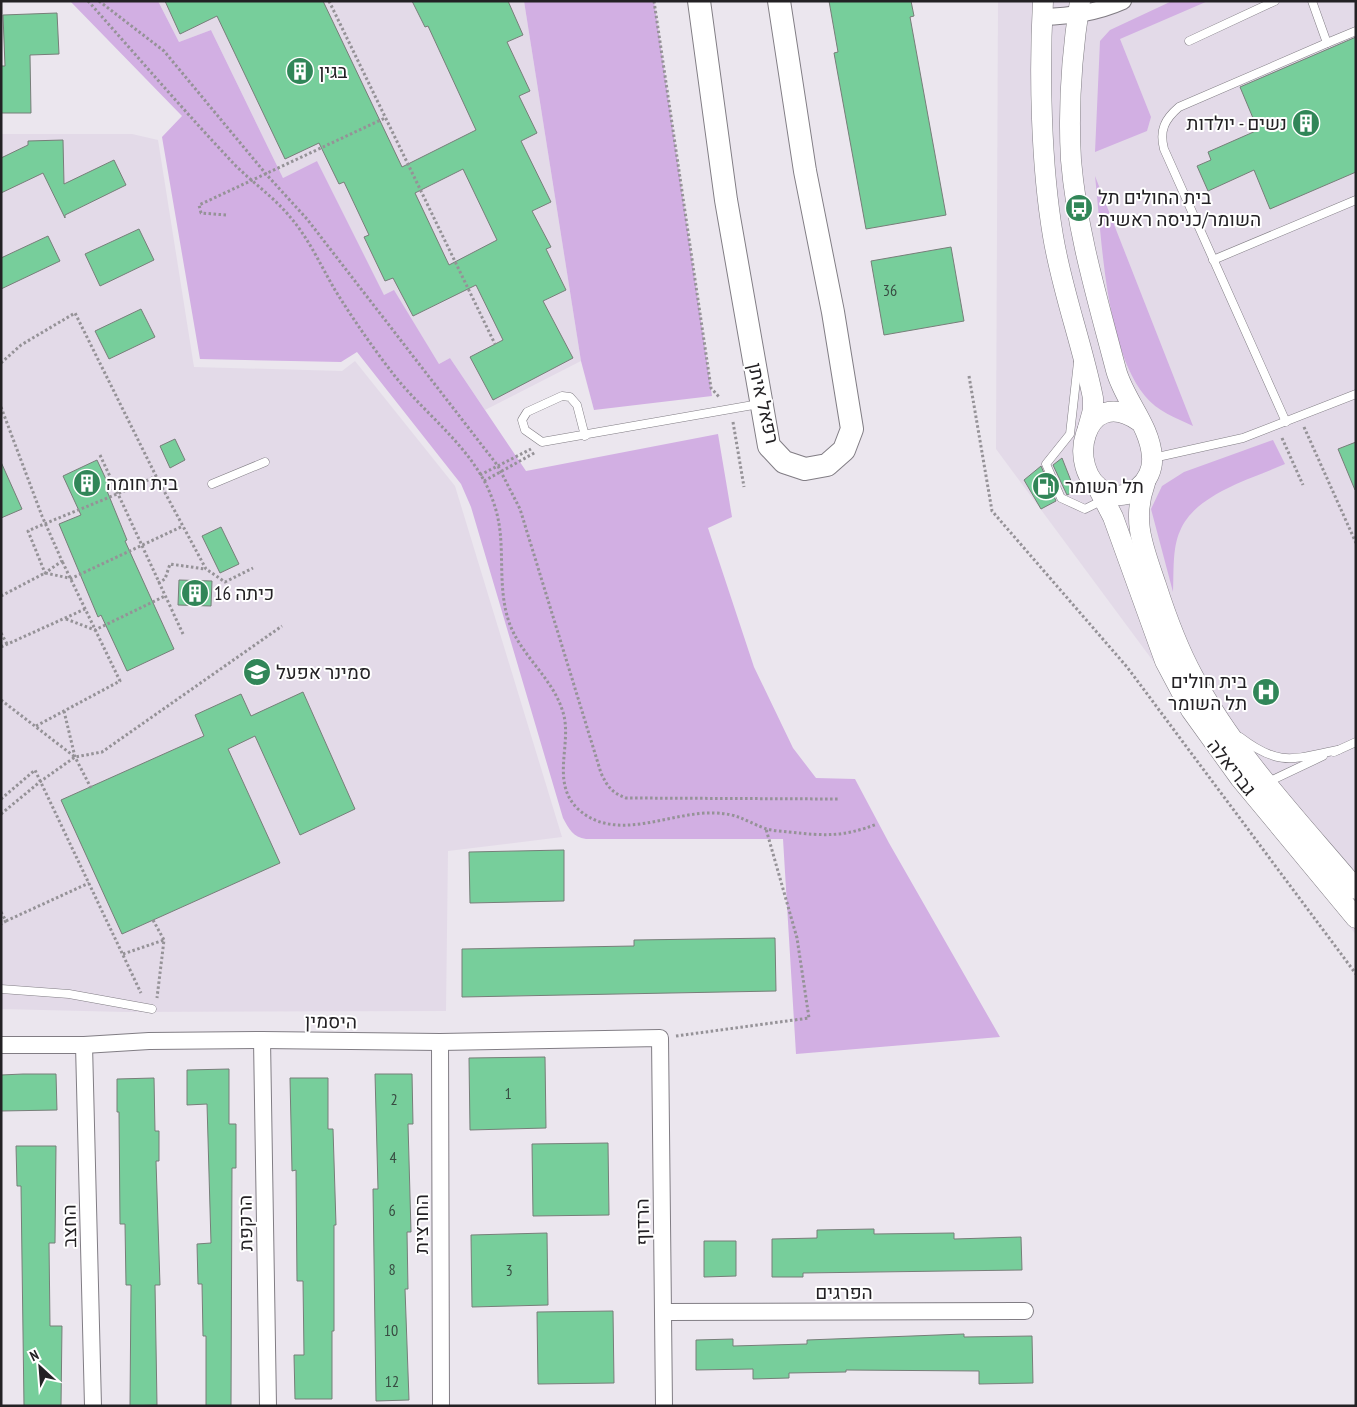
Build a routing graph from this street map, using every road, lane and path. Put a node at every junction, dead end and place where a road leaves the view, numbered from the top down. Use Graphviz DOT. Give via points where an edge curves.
graph roads {
  1 [pos="88,1"];
  2 [pos="99,1"];
  3 [pos="329,1"];
  4 [pos="654,1"];
  5 [pos="699,1"];
  6 [pos="779,1"];
  7 [pos="1123,1"];
  8 [pos="1275,1"];
  9 [pos="1312,1"];
  10 [pos="1079,8"];
  11 [pos="1043,9"];
  12 [pos="1356,31"];
  13 [pos="1189,41"];
  14 [pos="1327,43"];
  15 [pos="385,118"];
  16 [pos="266,174"];
  17 [pos="252,180"];
  18 [pos="1356,200"];
  19 [pos="226,215"];
  20 [pos="1213,260"];
  21 [pos="1074,323"];
  22 [pos="495,344"];
  23 [pos="1,362"];
  24 [pos="969,376"];
  25 [pos="1356,394"];
  26 [pos="761,404"];
  27 [pos="1,407"];
  28 [pos="731,409"];
  29 [pos="1300,417"];
  30 [pos="1139,421"];
  31 [pos="1286,422"];
  32 [pos="1277,426"];
  33 [pos="1088,428"];
  34 [pos="585,436"];
  35 [pos="558,440"];
  36 [pos="542,442"];
  37 [pos="100,455"];
  38 [pos="1152,458"];
  39 [pos="265,462"];
  40 [pos="498,466"];
  41 [pos="501,471"];
  42 [pos="480,475"];
  43 [pos="156,476"];
  44 [pos="484,481"];
  45 [pos="1145,483"];
  46 [pos="212,484"];
  47 [pos="1303,485"];
  48 [pos="744,487"];
  49 [pos="1101,493"];
  50 [pos="118,495"];
  51 [pos="46,523"];
  52 [pos="183,526"];
  53 [pos="1356,543"];
  54 [pos="140,545"];
  55 [pos="62,561"];
  56 [pos="254,568"];
  57 [pos="206,569"];
  58 [pos="45,573"];
  59 [pos="69,578"];
  60 [pos="158,583"];
  61 [pos="1,596"];
  62 [pos="165,596"];
  63 [pos="85,610"];
  64 [pos="66,619"];
  65 [pos="282,626"];
  66 [pos="95,630"];
  67 [pos="1,633"];
  68 [pos="183,634"];
  69 [pos="7,644"];
  70 [pos="1,647"];
  71 [pos="1,700"];
  72 [pos="64,711"];
  73 [pos="1219,720"];
  74 [pos="36,726"];
  75 [pos="1356,742"];
  76 [pos="1338,750"];
  77 [pos="75,756"];
  78 [pos="41,781"];
  79 [pos="1259,787"];
  80 [pos="91,788"];
  81 [pos="1,799"];
  82 [pos="839,799"];
  83 [pos="1,814"];
  84 [pos="877,824"];
  85 [pos="766,829"];
  86 [pos="89,883"];
  87 [pos="1356,889"];
  88 [pos="1,912"];
  89 [pos="1356,918"];
  90 [pos="154,920"];
  91 [pos="6,921"];
  92 [pos="1,924"];
  93 [pos="164,940"];
  94 [pos="122,954"];
  95 [pos="1356,974"];
  96 [pos="1,989"];
  97 [pos="152,1007"];
  98 [pos="660,1038"];
  99 [pos="262,1040"];
  100 [pos="440,1042"];
  101 [pos="1,1045"];
  102 [pos="84,1045"];
  103 [pos="1025,1311"];
  104 [pos="663,1312"];
  105 [pos="93,1406"];
  106 [pos="268,1406"];
  107 [pos="441,1406"];
  108 [pos="664,1406"];
  1 -- 17 [label="path"];
  2 -- 16 [label="path" via="164,51"];
  3 -- 15 [label="path"];
  4 -- 28 [label="path" via="711,388"];
  5 -- 26 [label="main road, רפאל איתן" via="728,209"];
  6 -- 26 [label="main road, רפאל איתן" via="805,171 834,312 852,429 844,450 827,465 812,468 784,462 769,446"];
  7 -- 10 [label="street" via="1106,8"];
  8 -- 13 [label="lane"];
  9 -- 14 [label="lane"];
  10 -- 11 [label="street"];
  10 -- 30 [label="street" via="1071,108 1071,159 1081,232 1117,374"];
  11 -- 21 [label="street" via="1043,112 1048,202 1053,238"];
  12 -- 14 [label="lane"];
  14 -- 20 [label="lane" via="1192,100 1168,117 1162,129 1164,149"];
  15 -- 16 [label="path"];
  15 -- 22 [label="path"];
  16 -- 17 [label="path"];
  16 -- 40 [label="path" via="307,219"];
  17 -- 19 [label="path" via="199,205 201,213"];
  17 -- 42 [label="path" via="279,204 300,230 380,356 468,454"];
  18 -- 20 [label="lane"];
  20 -- 31 [label="lane"];
  21 -- 33 [label="street" via="1093,398"];
  21 -- 49 [label="lane" via="1078,363 1070,434 1046,464 1061,498 1085,509"];
  23 -- 43 [label="path" via="21,345 75,313"];
  24 -- 95 [label="path" via="992,511 1127,667"];
  25 -- 29 [label="lane"];
  26 -- 28 [label="lane"];
  27 -- 51 [label="path"];
  28 -- 34 [label="lane"];
  28 -- 48 [label="path"];
  29 -- 31 [label="lane"];
  29 -- 53 [label="path"];
  30 -- 33 [label="street" via="1128,414 1113,411 1093,420"];
  30 -- 38 [label="street"];
  31 -- 32 [label="lane"];
  32 -- 38 [label="lane" via="1243,438"];
  32 -- 47 [label="path"];
  33 -- 49 [label="street" via="1084,457 1086,468"];
  34 -- 35 [label="lane"];
  34 -- 36 [label="lane" via="577,405 570,397 562,396 527,412 522,420 525,430"];
  35 -- 36 [label="lane"];
  35 -- 41 [label="path"];
  36 -- 40 [label="path"];
  37 -- 50 [label="path"];
  38 -- 45 [label="street"];
  39 -- 46 [label="lane"];
  40 -- 41 [label="path"];
  40 -- 42 [label="path"];
  41 -- 44 [label="path"];
  41 -- 82 [label="path" via="520,508 607,786 626,798"];
  42 -- 44 [label="path"];
  43 -- 50 [label="path"];
  43 -- 52 [label="path"];
  44 -- 85 [label="path" via="500,526 500,577 510,624 529,658 549,681 565,718 563,773 569,798 579,810 611,824 631,825 681,815 712,813 738,815"];
  45 -- 49 [label="street" via="1128,494"];
  45 -- 73 [label="street, גבריאלה" via="1138,502 1138,516 1145,553 1182,654"];
  49 -- 79 [label="street, גבריאלה" via="1116,526 1151,627 1177,685 1204,730"];
  50 -- 51 [label="path"];
  50 -- 54 [label="path"];
  51 -- 55 [label="path"];
  51 -- 58 [label="path" via="28,531"];
  52 -- 54 [label="path"];
  52 -- 57 [label="path"];
  54 -- 59 [label="path"];
  54 -- 60 [label="path"];
  55 -- 58 [label="path"];
  55 -- 59 [label="path"];
  56 -- 57 [label="path" via="225,582"];
  57 -- 60 [label="path" via="170,564 165,579"];
  58 -- 59 [label="path"];
  58 -- 61 [label="path"];
  59 -- 63 [label="path"];
  60 -- 62 [label="path"];
  62 -- 66 [label="path"];
  62 -- 68 [label="path"];
  63 -- 64 [label="path"];
  63 -- 66 [label="path"];
  64 -- 66 [label="path"];
  64 -- 69 [label="path"];
  65 -- 77 [label="path" via="102,752"];
  66 -- 72 [label="path" via="120,681"];
  67 -- 69 [label="path"];
  69 -- 70 [label="path"];
  71 -- 74 [label="path"];
  72 -- 74 [label="path"];
  72 -- 77 [label="path"];
  73 -- 76 [label="lane" via="1256,749 1276,758 1292,760"];
  73 -- 79 [label="street, גבריאלה"];
  74 -- 77 [label="path"];
  75 -- 76 [label="lane"];
  76 -- 79 [label="lane"];
  77 -- 78 [label="path"];
  77 -- 80 [label="path"];
  78 -- 81 [label="path" via="35,770"];
  78 -- 83 [label="path"];
  78 -- 86 [label="path"];
  79 -- 87 [label="street, גבריאלה"];
  79 -- 89 [label="street, גבריאלה"];
  84 -- 85 [label="path" via="852,833 823,836"];
  85 -- 98 [label="path" via="797,938 809,1018"];
  86 -- 91 [label="path"];
  86 -- 94 [label="path"];
  88 -- 91 [label="path"];
  90 -- 93 [label="path"];
  91 -- 92 [label="path"];
  93 -- 94 [label="path"];
  93 -- 97 [label="path"];
  94 -- 97 [label="path"];
  96 -- 97 [label="lane" via="69,994"];
  98 -- 100 [label="street, היסמין"];
  98 -- 104 [label="street, הרדוף"];
  99 -- 100 [label="street, היסמין"];
  99 -- 102 [label="street, היסמין"];
  99 -- 106 [label="street, הרקפת"];
  100 -- 107 [label="street, החרצית"];
  101 -- 102 [label="street, היסמין"];
  102 -- 105 [label="street, החצב"];
  103 -- 104 [label="street, הפרגים"];
  104 -- 108 [label="street, הרדוף"];
}
